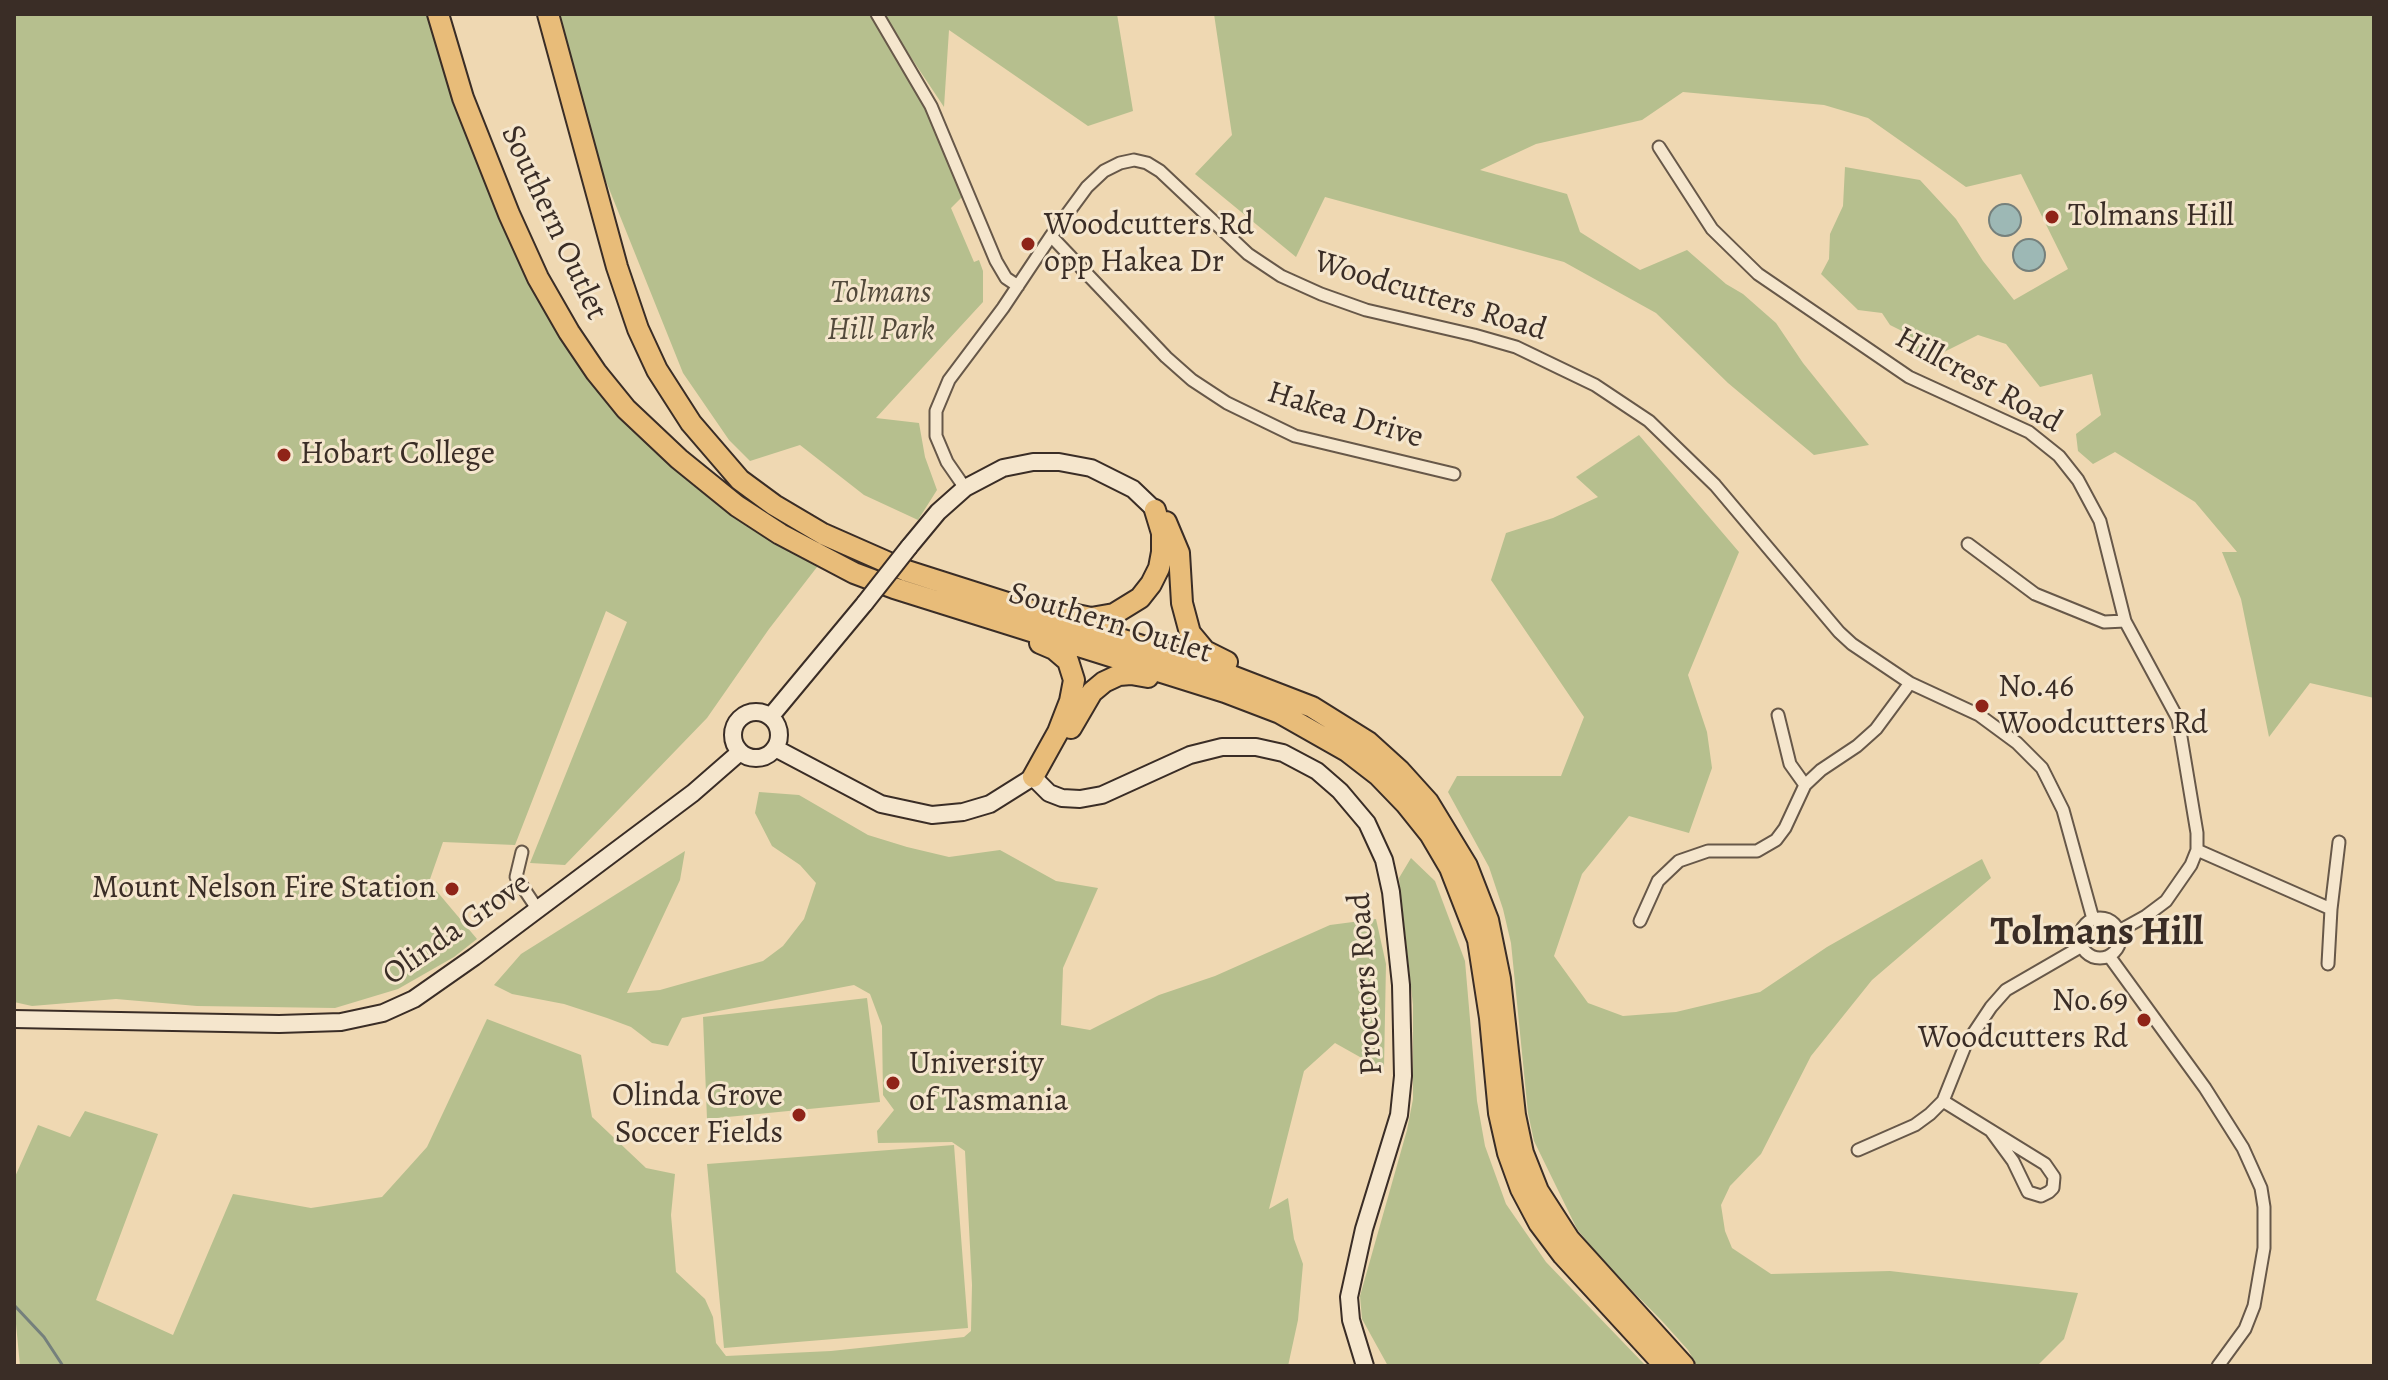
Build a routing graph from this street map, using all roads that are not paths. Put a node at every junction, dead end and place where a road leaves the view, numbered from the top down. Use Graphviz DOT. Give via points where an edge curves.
graph roads {
  1 [pos="438,14"];
  2 [pos="548,14"];
  3 [pos="877,14"];
  4 [pos="1659,147"];
  5 [pos="607,231"];
  6 [pos="1051,236"];
  7 [pos="1018,286"];
  8 [pos="1454,474"];
  9 [pos="965,488"];
  10 [pos="1155,510"];
  11 [pos="780,534"];
  12 [pos="1968,544"];
  13 [pos="2125,621"];
  14 [pos="1910,683"];
  15 [pos="1312,707"];
  16 [pos="1778,715"];
  17 [pos="771,716"];
  18 [pos="1315,732"];
  19 [pos="775,748"];
  20 [pos="740,752"];
  21 [pos="1033,777"];
  22 [pos="1805,785"];
  23 [pos="2339,842"];
  24 [pos="2197,850"];
  25 [pos="522,852"];
  26 [pos="2331,909"];
  27 [pos="538,910"];
  28 [pos="2093,919"];
  29 [pos="1640,921"];
  30 [pos="2119,931"];
  31 [pos="2082,946"];
  32 [pos="2109,956"];
  33 [pos="2328,964"];
  34 [pos="14,1019"];
  35 [pos="1943,1101"];
  36 [pos="1991,1131"];
  37 [pos="1858,1150"];
  38 [pos="1365,1366"];
  39 [pos="1665,1366"];
  40 [pos="1684,1366"];
  41 [pos="2218,1366"];
  1 -- 11 [label="highway, Southern Outlet" via="463,98 509,214 569,332 626,409 679,459"];
  2 -- 5 [label="highway, Southern Outlet"];
  3 -- 7 [label="street" via="931,106 996,261"];
  4 -- 13 [label="street, Hillcrest Road" via="1712,229 1758,274 1909,377 2029,432 2059,456 2100,521"];
  5 -- 10 [label="highway" via="657,350 697,415 753,478 831,529 922,568 1091,618 1128,607 1151,584 1162,552"];
  5 -- 15 [label="highway, Southern Outlet" via="638,329 668,389 726,466 774,505 823,534 907,571 1211,668"];
  6 -- 7 [label="street, Woodcutters Road"];
  6 -- 8 [label="street, Hakea Drive" via="1166,357 1227,403 1295,436"];
  6 -- 14 [label="street, Woodcutters Road" via="1104,171 1140,161 1160,171 1248,254 1302,286 1366,310 1516,347 1567,370 1671,440 1723,493 1839,632"];
  7 -- 9 [label="street, Woodcutters Road" via="949,380 936,411 941,450"];
  9 -- 10 [label="main road" via="1017,465 1074,463 1119,481"];
  9 -- 17 [label="main road, bridge" via="909,547"];
  10 -- 15 [label="highway" via="1179,553 1185,620 1197,644"];
  11 -- 18 [label="highway, Southern Outlet" via="868,578 1225,692"];
  11 -- 21 [label="highway" via="862,584 1061,654 1072,669 1072,691 1058,732"];
  12 -- 13 [label="street" via="2035,594 2104,622"];
  13 -- 24 [label="street, Hillcrest Road" via="2178,719"];
  14 -- 22 [label="street" via="1876,729"];
  14 -- 28 [label="street, Woodcutters Road" via="1979,715 2042,768 2063,810"];
  15 -- 40 [label="highway, Southern Outlet" via="1359,736 1400,771 1428,802 1457,848 1493,942 1515,1115 1530,1172 1569,1239"];
  16 -- 22 [label="street" via="1790,764"];
  17 -- 19 [label="main road" via="780,735"];
  17 -- 20 [label="main road" via="756,711 736,723 733,738"];
  18 -- 21 [label="highway" via="1150,678 1119,675 1092,692 1057,754"];
  18 -- 39 [label="highway, Southern Outlet" via="1394,790 1450,868 1480,951 1499,1113 1521,1189 1569,1262"];
  19 -- 20 [label="main road" via="755,758"];
  19 -- 21 [label="main road" via="881,804 921,814 978,809"];
  20 -- 27 [label="main road, Olinda Grove"];
  21 -- 38 [label="main road, Proctors Road" via="1053,795 1080,799 1111,792 1205,750 1256,747 1283,753 1317,771 1371,830 1389,876 1395,919 1403,1076 1394,1135 1351,1284 1351,1320"];
  22 -- 29 [label="street" via="1785,828 1770,845 1751,852 1699,853 1679,861 1658,881"];
  23 -- 26 [label="street"];
  24 -- 26 [label="street"];
  24 -- 30 [label="street" via="2166,901"];
  25 -- 27 [label="street" via="516,877"];
  26 -- 33 [label="street"];
  27 -- 34 [label="main road, Olinda Grove" via="422,993 369,1018 279,1024"];
  28 -- 30 [label="street" via="2106,918"];
  28 -- 31 [label="street" via="2083,927"];
  30 -- 32 [label="street" via="2120,943"];
  31 -- 32 [label="street" via="2091,955"];
  31 -- 35 [label="street" via="2006,990 1965,1046"];
  32 -- 41 [label="street" via="2205,1088 2261,1188 2264,1245 2254,1306 2245,1329"];
  35 -- 36 [label="street"];
  35 -- 37 [label="street" via="1915,1125"];
  36 -- 36 [label="street" via="2050,1168 2054,1183 2049,1192 2028,1192"];
}
